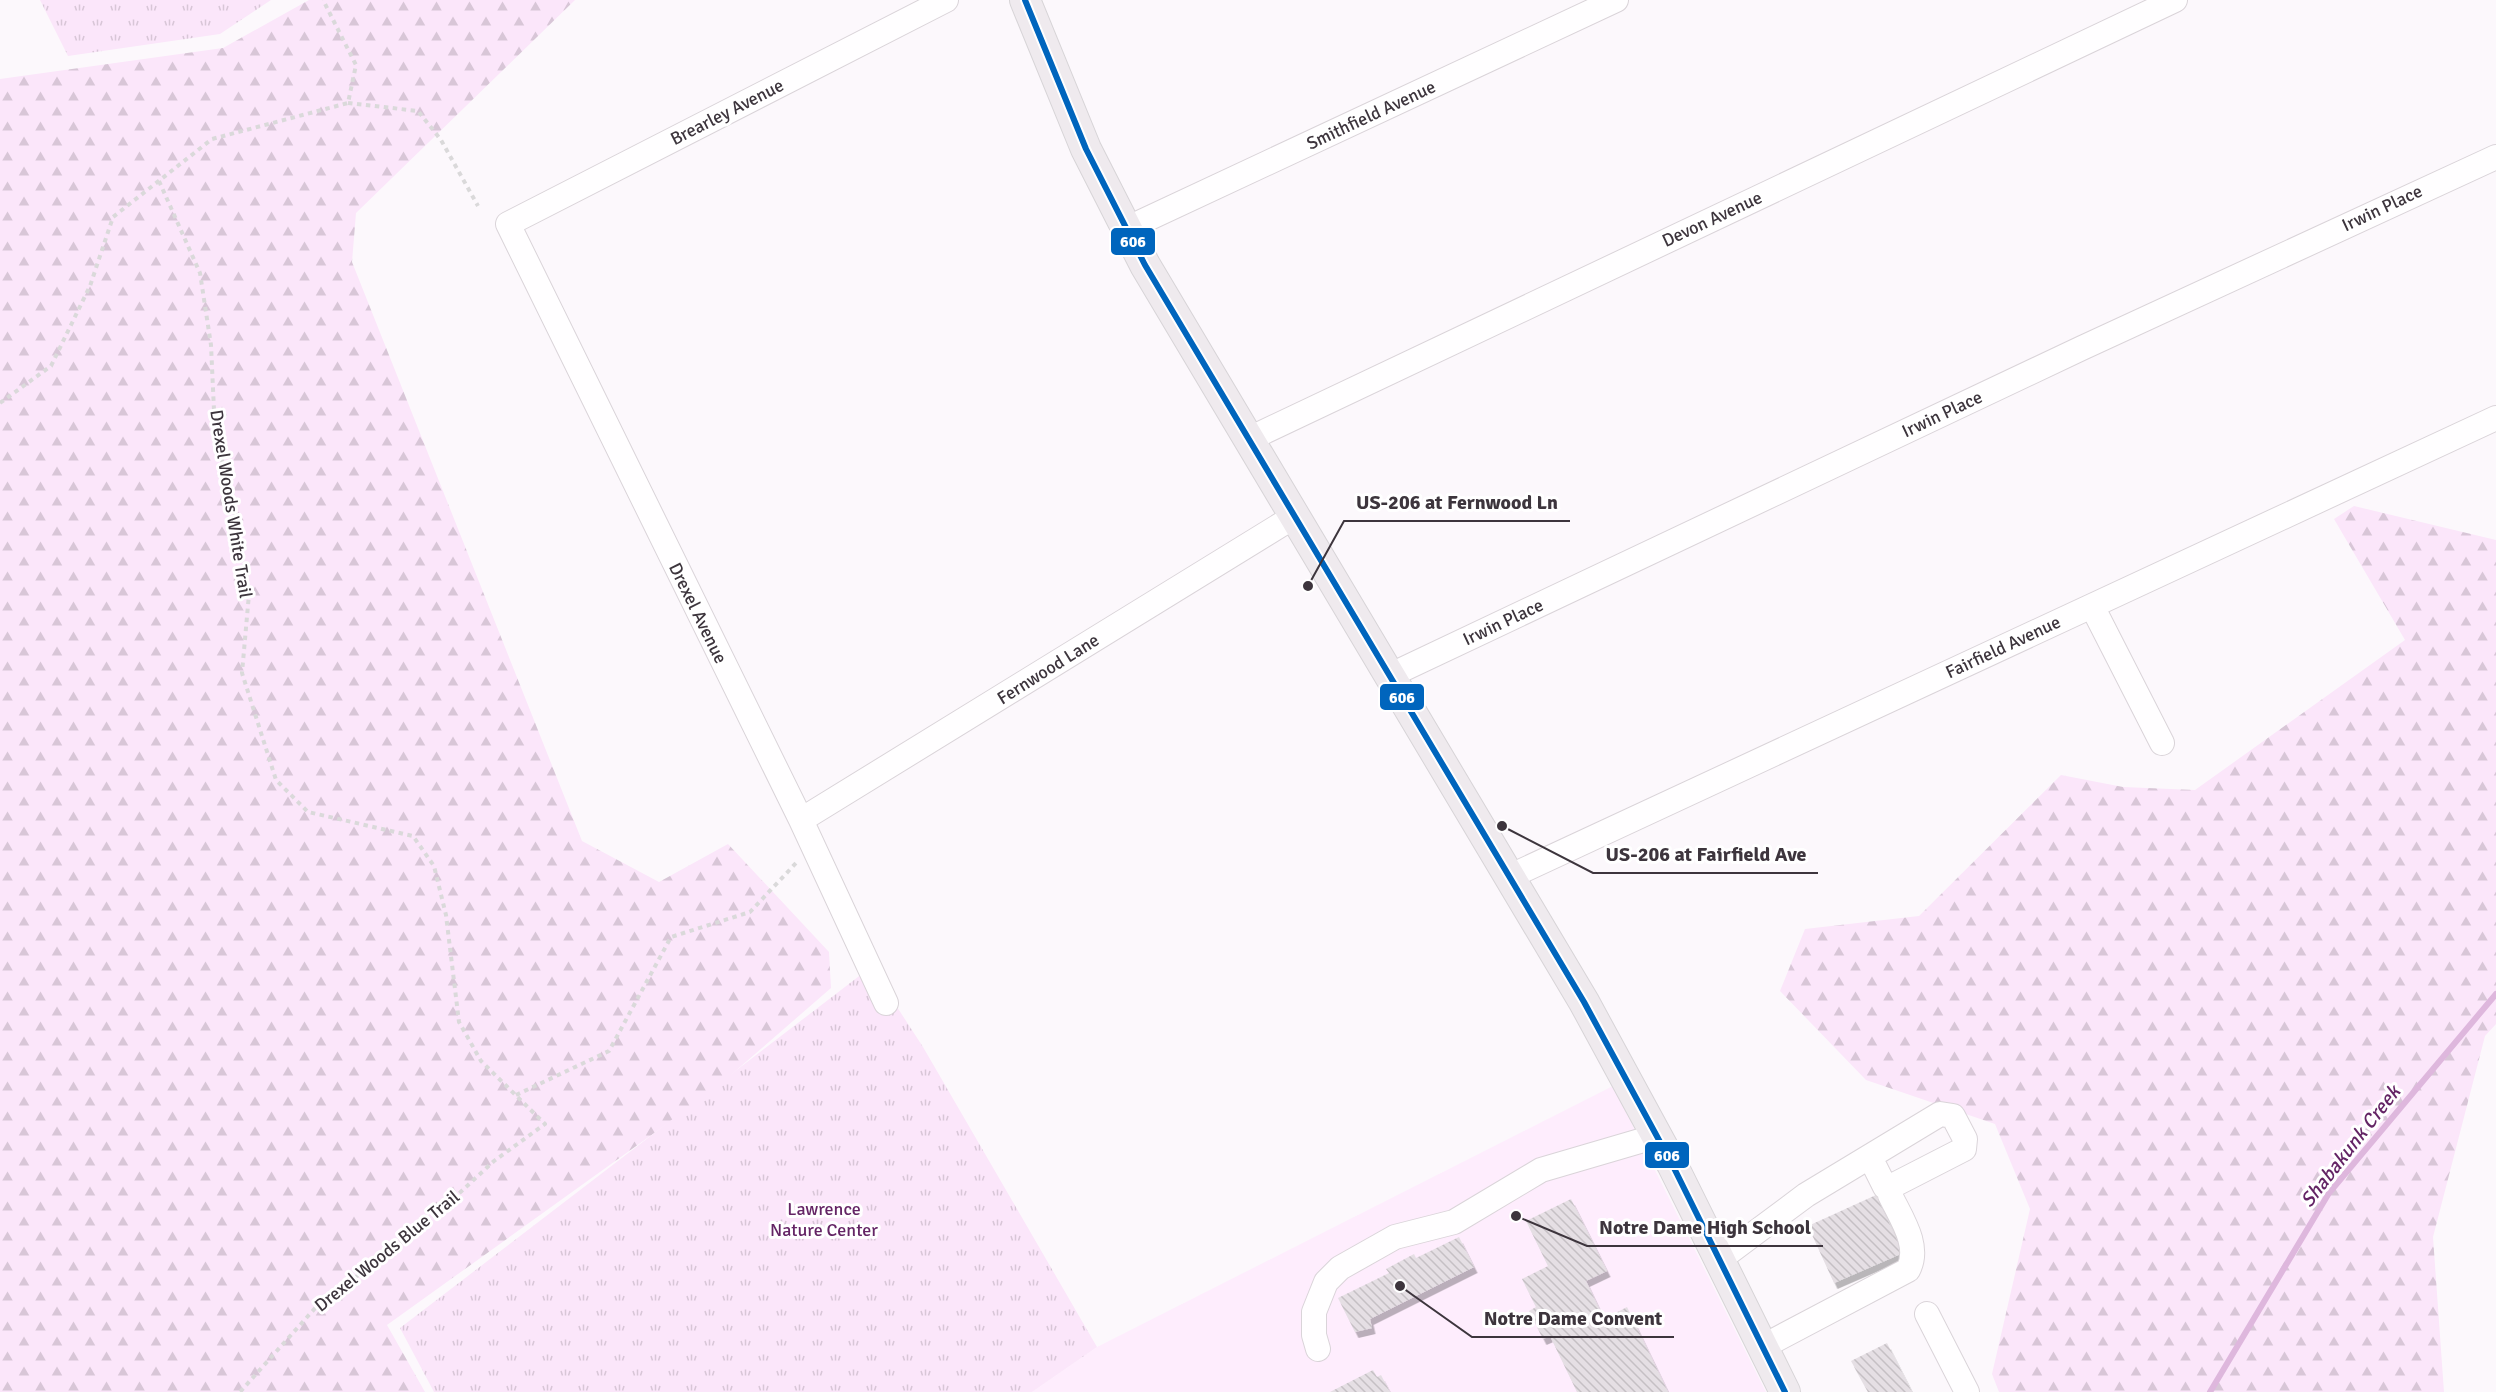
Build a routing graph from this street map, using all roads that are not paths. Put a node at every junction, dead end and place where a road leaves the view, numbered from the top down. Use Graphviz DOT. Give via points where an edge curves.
graph roads {
  1 [pos="946,0"];
  2 [pos="1025,0"];
  3 [pos="1616,0"];
  4 [pos="2175,0"];
  5 [pos="2496,157"];
  6 [pos="508,224"];
  7 [pos="1126,230"];
  8 [pos="2496,418"];
  9 [pos="1249,439"];
  10 [pos="1295,516"];
  11 [pos="2092,606"];
  12 [pos="1391,675"];
  13 [pos="2162,743"];
  14 [pos="801,820"];
  15 [pos="1511,876"];
  16 [pos="886,1003"];
  17 [pos="1657,1136"];
  18 [pos="1870,1157"];
  19 [pos="1890,1187"];
  20 [pos="1720,1259"];
  21 [pos="1927,1314"];
  22 [pos="1762,1347"];
  23 [pos="1318,1349"];
  24 [pos="1785,1392"];
  25 [pos="1967,1392"];
  1 -- 6 [label="street, Brearley Avenue"];
  2 -- 7 [label="main road" via="1086,149"];
  3 -- 7 [label="street, Smithfield Avenue"];
  4 -- 9 [label="street, Devon Avenue"];
  5 -- 12 [label="street, Irwin Place"];
  6 -- 14 [label="street, Drexel Avenue"];
  7 -- 9 [label="main road"];
  8 -- 11 [label="street, Fairfield Avenue"];
  9 -- 10 [label="main road"];
  10 -- 12 [label="main road"];
  10 -- 14 [label="street, Fernwood Lane"];
  11 -- 13 [label="street"];
  11 -- 15 [label="street, Fairfield Avenue"];
  12 -- 15 [label="main road"];
  14 -- 16 [label="street, Drexel Avenue"];
  15 -- 17 [label="main road"];
  17 -- 20 [label="main road"];
  17 -- 23 [label="street" via="1541,1170 1454,1222 1395,1236 1340,1268 1326,1282 1314,1312"];
  18 -- 19 [label="street" via="1885,1187"];
  18 -- 19 [label="street" via="1940,1114 1953,1116 1965,1138 1964,1149"];
  18 -- 20 [label="street" via="1806,1195"];
  19 -- 22 [label="street" via="1912,1244 1914,1260 1908,1270"];
  20 -- 22 [label="main road"];
  21 -- 25 [label="street"];
  22 -- 24 [label="main road"];
}
